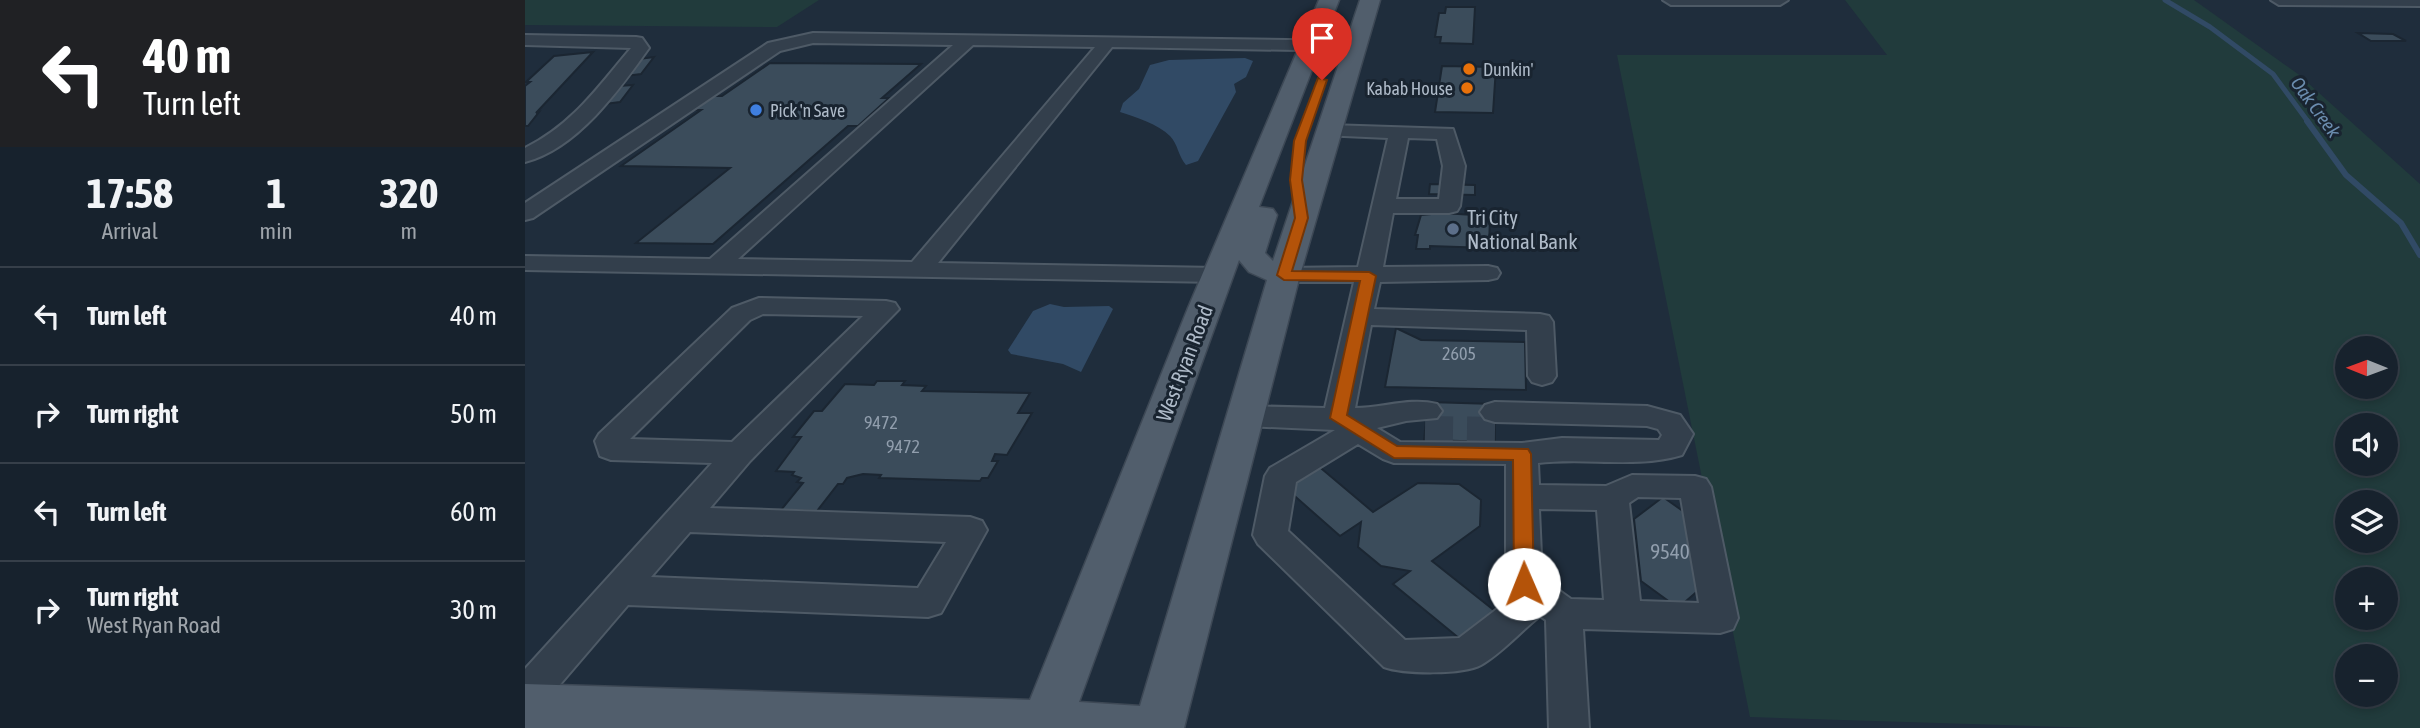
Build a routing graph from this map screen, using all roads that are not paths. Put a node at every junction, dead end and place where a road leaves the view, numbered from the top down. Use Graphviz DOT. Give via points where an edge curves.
graph roads {
  1 [pos="1329,0"];
  2 [pos="1341,0"];
  3 [pos="1370,0"];
  4 [pos="1671,0"];
  5 [pos="1679,0"];
  6 [pos="1780,0"];
  7 [pos="2279,0"];
  8 [pos="2315,0"];
  9 [pos="2420,1"];
  10 [pos="525,40"];
  11 [pos="969,40"];
  12 [pos="1108,43"];
  13 [pos="1312,45"];
  14 [pos="1355,46"];
  15 [pos="1303,132"];
  16 [pos="1399,132"];
  17 [pos="525,156"];
  18 [pos="1382,205"];
  19 [pos="525,214"];
  20 [pos="525,263"];
  21 [pos="716,267"];
  22 [pos="919,270"];
  23 [pos="1488,273"];
  24 [pos="1218,275"];
  25 [pos="1284,275"];
  26 [pos="1369,276"];
  27 [pos="1205,308"];
  28 [pos="1360,317"];
  29 [pos="1542,376"];
  30 [pos="1245,416"];
  31 [pos="1426,421"];
  32 [pos="1359,422"];
  33 [pos="1495,422"];
  34 [pos="739,453"];
  35 [pos="1522,454"];
  36 [pos="1523,497"];
  37 [pos="1612,498"];
  38 [pos="680,519"];
  39 [pos="618,590"];
  40 [pos="1552,604"];
  41 [pos="1623,615"];
  42 [pos="525,697"];
  43 [pos="525,706"];
  44 [pos="1045,725"];
  45 [pos="1139,728"];
  46 [pos="1159,728"];
  47 [pos="1569,728"];
  1 -- 13 [label="main road, West Ryan Road"];
  2 -- 14 [label="main road" via="1331,35"];
  3 -- 14 [label="main road, West Ryan Road"];
  4 -- 5 [label="lane"];
  5 -- 6 [label="lane"];
  7 -- 8 [label="lane"];
  8 -- 9 [label="lane"];
  10 -- 17 [label="lane" via="636,42 641,48 580,121"];
  11 -- 12 [label="lane"];
  11 -- 19 [label="lane" via="813,38 774,47"];
  11 -- 21 [label="lane"];
  12 -- 13 [label="lane"];
  12 -- 22 [label="lane"];
  13 -- 14 [label="lane"];
  13 -- 15 [label="main road, West Ryan Road"];
  14 -- 15 [label="main road, West Ryan Road"];
  15 -- 16 [label="lane"];
  15 -- 24 [label="main road, West Ryan Road"];
  15 -- 25 [label="main road, West Ryan Road" via="1301,218"];
  15 -- 25 [label="main road" via="1273,172 1250,253 1253,262"];
  16 -- 18 [label="lane"];
  16 -- 18 [label="lane" via="1446,133 1454,166 1449,206"];
  18 -- 26 [label="lane"];
  20 -- 21 [label="lane"];
  21 -- 22 [label="lane"];
  22 -- 24 [label="lane"];
  23 -- 26 [label="lane"];
  24 -- 27 [label="main road, West Ryan Road"];
  25 -- 26 [label="lane"];
  25 -- 27 [label="main road" via="1246,286"];
  25 -- 30 [label="main road, West Ryan Road"];
  26 -- 28 [label="lane"];
  27 -- 44 [label="main road, West Ryan Road"];
  28 -- 29 [label="lane" via="1540,321"];
  28 -- 32 [label="lane"];
  30 -- 32 [label="lane"];
  30 -- 46 [label="main road, West Ryan Road"];
  31 -- 32 [label="lane" via="1403,429"];
  32 -- 35 [label="lane" via="1394,452"];
  32 -- 40 [label="lane" via="1281,476 1270,535 1397,656 1467,654"];
  33 -- 35 [label="lane" via="1570,415 1660,418 1678,434 1671,448 1661,451 1562,449"];
  34 -- 34 [label="lane" via="769,424 886,309 759,306 741,314 610,441 611,449"];
  34 -- 38 [label="lane"];
  35 -- 36 [label="lane"];
  36 -- 37 [label="lane"];
  36 -- 40 [label="lane" via="1524,584"];
  37 -- 41 [label="lane"];
  37 -- 41 [label="lane" via="1632,486 1695,488 1720,618"];
  38 -- 39 [label="lane"];
  38 -- 39 [label="lane" via="970,530 928,603"];
  39 -- 42 [label="lane"];
  40 -- 41 [label="lane"];
  40 -- 47 [label="lane"];
  43 -- 44 [label="main road"];
  44 -- 45 [label="main road"];
}
